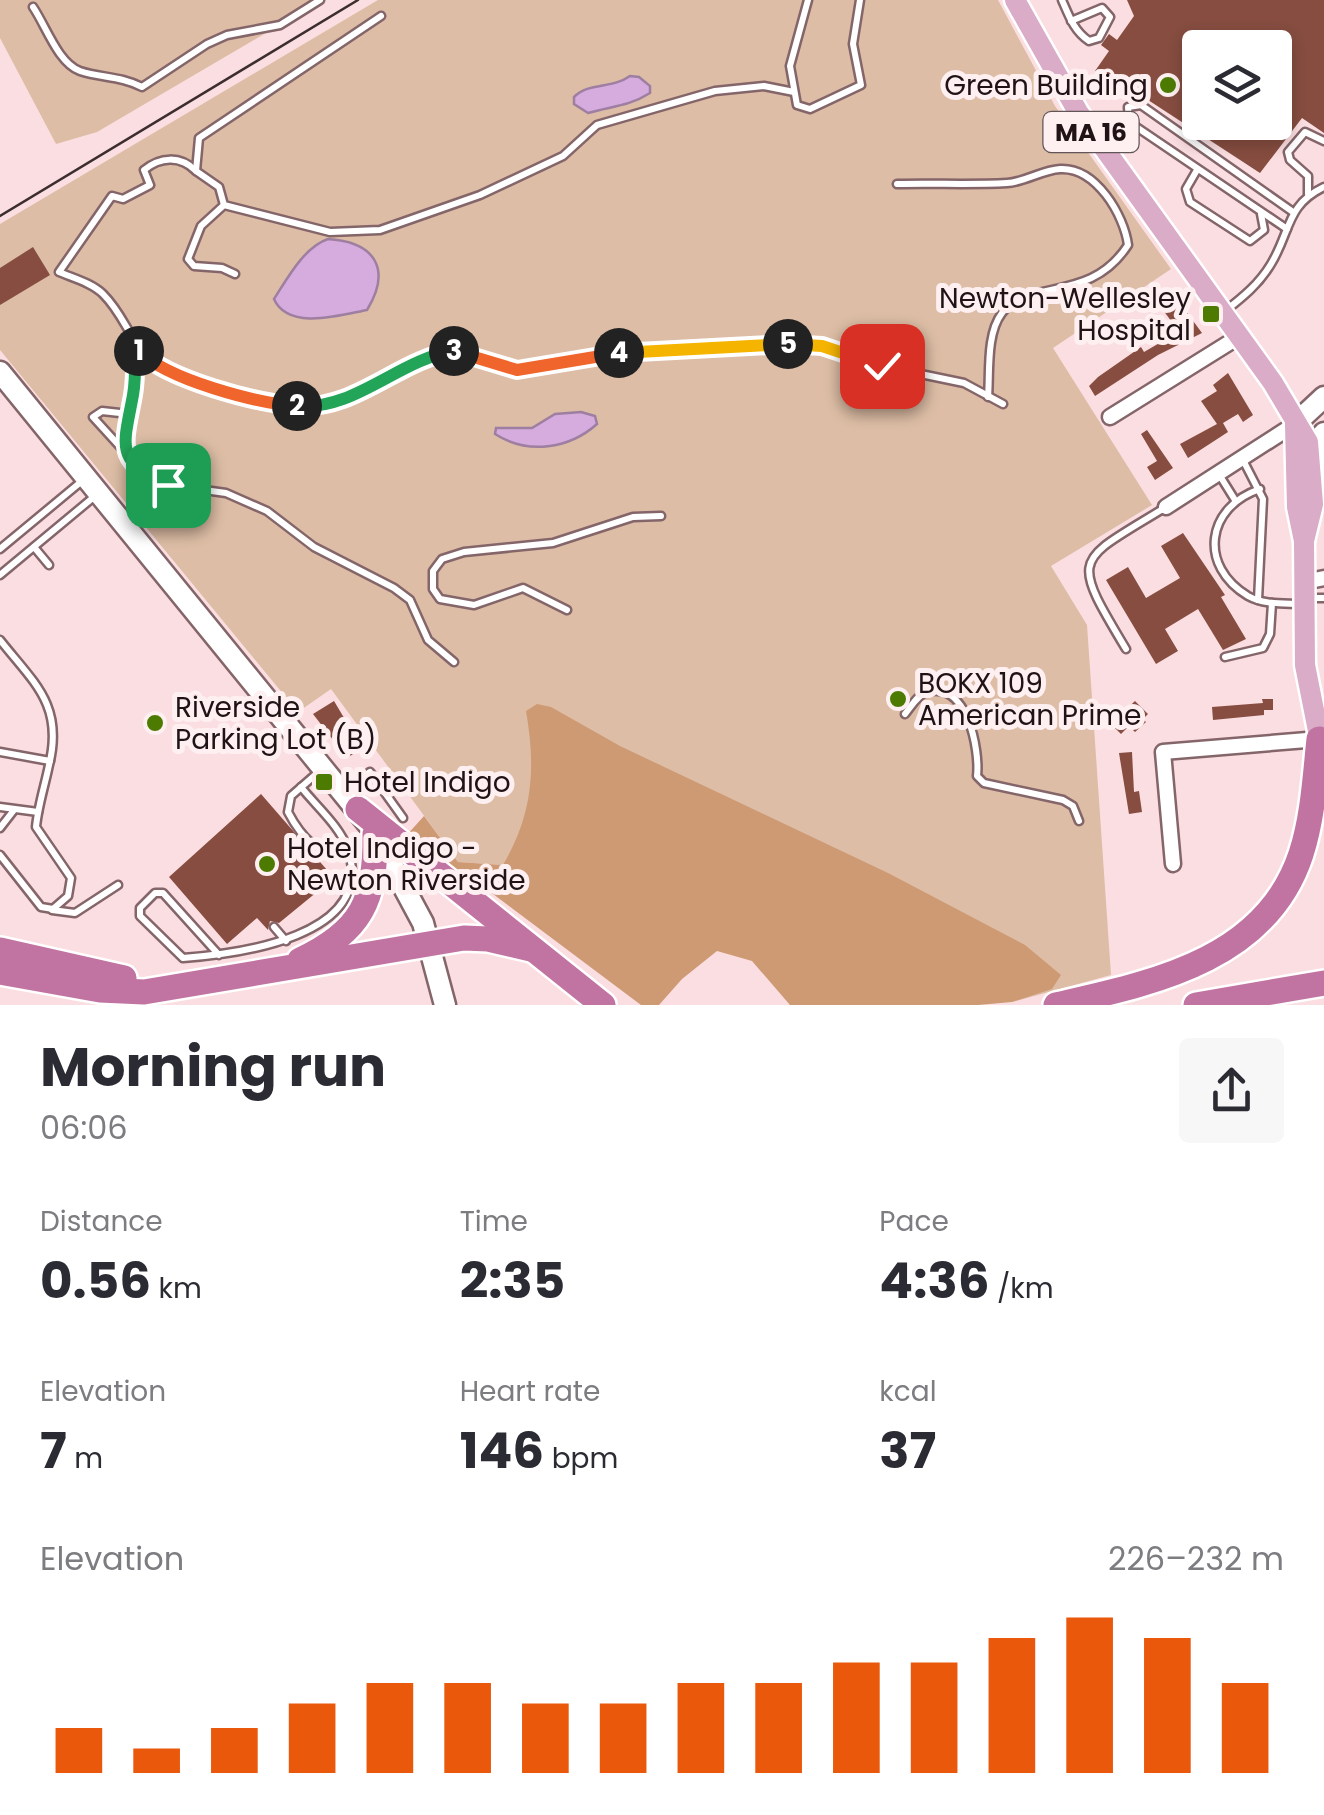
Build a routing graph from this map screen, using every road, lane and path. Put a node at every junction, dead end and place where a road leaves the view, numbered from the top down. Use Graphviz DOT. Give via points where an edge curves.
graph roads {
  1 [pos="320,0"];
  2 [pos="808,0"];
  3 [pos="860,0"];
  4 [pos="1015,0"];
  5 [pos="1062,0"];
  6 [pos="33,7"];
  7 [pos="381,16"];
  8 [pos="1071,20"];
  9 [pos="794,92"];
  10 [pos="1324,141"];
  11 [pos="1197,170"];
  12 [pos="196,172"];
  13 [pos="897,184"];
  14 [pos="1324,186"];
  15 [pos="1308,195"];
  16 [pos="224,205"];
  17 [pos="1294,212"];
  18 [pos="1260,213"];
  19 [pos="1287,229"];
  20 [pos="235,274"];
  21 [pos="1224,312"];
  22 [pos="1240,336"];
  23 [pos="135,346"];
  24 [pos="0,372"];
  25 [pos="988,397"];
  26 [pos="1324,397"];
  27 [pos="1003,404"];
  28 [pos="1324,412"];
  29 [pos="128,414"];
  30 [pos="1110,417"];
  31 [pos="1295,424"];
  32 [pos="1324,433"];
  33 [pos="125,452"];
  34 [pos="1243,460"];
  35 [pos="1219,475"];
  36 [pos="93,485"];
  37 [pos="1260,488"];
  38 [pos="1314,489"];
  39 [pos="1235,500"];
  40 [pos="1166,507"];
  41 [pos="661,516"];
  42 [pos="1304,541"];
  43 [pos="34,547"];
  44 [pos="0,549"];
  45 [pos="50,565"];
  46 [pos="0,575"];
  47 [pos="1312,592"];
  48 [pos="1258,600"];
  49 [pos="1272,603"];
  50 [pos="567,610"];
  51 [pos="0,640"];
  52 [pos="1126,649"];
  53 [pos="1225,657"];
  54 [pos="454,662"];
  55 [pos="905,714"];
  56 [pos="1322,746"];
  57 [pos="0,752"];
  58 [pos="50,761"];
  59 [pos="324,767"];
  60 [pos="301,787"];
  61 [pos="351,800"];
  62 [pos="0,806"];
  63 [pos="14,810"];
  64 [pos="38,812"];
  65 [pos="403,818"];
  66 [pos="1079,821"];
  67 [pos="0,828"];
  68 [pos="375,834"];
  69 [pos="349,854"];
  70 [pos="0,855"];
  71 [pos="1173,864"];
  72 [pos="118,885"];
  73 [pos="50,910"];
  74 [pos="274,928"];
  75 [pos="286,942"];
  76 [pos="430,943"];
  77 [pos="531,949"];
  78 [pos="0,950"];
  79 [pos="219,954"];
  80 [pos="0,972"];
  81 [pos="274,972"];
  82 [pos="1324,983"];
  83 [pos="0,984"];
  84 [pos="188,987"];
  85 [pos="87,1005"];
  86 [pos="445,1005"];
  87 [pos="604,1005"];
  88 [pos="1056,1005"];
  89 [pos="1196,1005"];
  1 -- 6 [label="lane" via="280,25 207,44 142,87 69,65"];
  2 -- 9 [label="lane" via="790,66"];
  3 -- 9 [label="lane" via="853,30 861,84 810,110 796,105"];
  4 -- 21 [label="main road, MA 16" via="1078,112"];
  5 -- 8 [label="lane"];
  7 -- 12 [label="lane" via="199,138"];
  8 -- 8 [label="lane" via="1102,8 1110,17 1092,42"];
  9 -- 16 [label="lane" via="764,86 715,92 597,125 563,156 480,196 380,230 330,232"];
  10 -- 15 [label="lane" via="1305,132 1288,152 1308,176"];
  11 -- 17 [label="lane" via="1128,122 1128,107 1141,105"];
  11 -- 18 [label="lane"];
  11 -- 18 [label="lane" via="1186,189 1190,202 1250,241 1264,230"];
  12 -- 16 [label="lane" via="219,188"];
  12 -- 23 [label="lane" via="156,160 144,170 150,185 122,199 112,196 59,272 100,291"];
  13 -- 25 [label="lane" via="1011,182 1062,168 1086,177 1125,224 1128,244 1113,268 1022,298 1003,311 994,330"];
  14 -- 15 [label="lane"];
  15 -- 17 [label="lane"];
  16 -- 20 [label="lane" via="201,226 188,259"];
  17 -- 19 [label="lane"];
  18 -- 19 [label="lane"];
  19 -- 21 [label="lane" via="1264,274"];
  21 -- 22 [label="main road, MA 16"];
  22 -- 30 [label="street"];
  22 -- 31 [label="main road, MA 16"];
  23 -- 25 [label="lane" via="164,368 272,404 311,408 457,350 517,370 606,354 766,343 822,346 964,383"];
  23 -- 29 [label="lane"];
  24 -- 36 [label="main road"];
  25 -- 27 [label="lane"];
  26 -- 31 [label="main road"];
  28 -- 31 [label="main road"];
  29 -- 33 [label="lane"];
  29 -- 33 [label="lane" via="102,411 93,417"];
  31 -- 34 [label="street"];
  31 -- 38 [label="main road, MA 16" via="1309,444"];
  31 -- 42 [label="main road, MA 16" via="1296,507"];
  32 -- 38 [label="main road"];
  33 -- 54 [label="lane" via="132,464 168,485 226,493 267,511 314,547 394,588 410,600 428,640"];
  34 -- 35 [label="street"];
  34 -- 37 [label="lane"];
  35 -- 39 [label="lane"];
  35 -- 40 [label="street"];
  36 -- 43 [label="lane"];
  36 -- 44 [label="lane"];
  36 -- 59 [label="main road"];
  37 -- 39 [label="lane"];
  37 -- 48 [label="lane"];
  38 -- 42 [label="main road, MA 16"];
  39 -- 48 [label="lane" via="1219,519 1216,550 1232,581"];
  40 -- 52 [label="lane" via="1104,545 1088,567 1090,586"];
  41 -- 50 [label="lane" via="633,517 553,543 464,552 433,570 440,599 474,605 523,588"];
  42 -- 47 [label="main road, MA 16"];
  43 -- 45 [label="lane"];
  43 -- 46 [label="lane"];
  47 -- 49 [label="lane"];
  47 -- 56 [label="main road, MA 16" via="1306,676"];
  48 -- 49 [label="lane"];
  49 -- 53 [label="lane" via="1262,648"];
  51 -- 58 [label="lane" via="49,706 55,734"];
  55 -- 66 [label="lane" via="922,694 945,694 974,730 984,783 1064,800"];
  56 -- 71 [label="street" via="1162,752"];
  56 -- 88 [label="highway" via="1300,856 1261,918 1224,949 1178,974"];
  57 -- 58 [label="lane"];
  58 -- 64 [label="lane"];
  59 -- 60 [label="lane"];
  59 -- 61 [label="main road"];
  60 -- 69 [label="lane"];
  60 -- 69 [label="lane" via="288,804 292,819 320,852"];
  61 -- 65 [label="lane" via="370,772"];
  61 -- 68 [label="main road"];
  61 -- 77 [label="highway"];
  62 -- 63 [label="lane"];
  63 -- 64 [label="lane"];
  63 -- 67 [label="lane"];
  64 -- 73 [label="lane" via="37,832 72,880 66,899"];
  68 -- 76 [label="main road"];
  68 -- 81 [label="highway" via="374,883 358,918 323,948"];
  69 -- 75 [label="lane" via="350,878 340,903"];
  70 -- 73 [label="lane"];
  72 -- 73 [label="lane" via="75,914"];
  74 -- 75 [label="lane"];
  75 -- 79 [label="lane"];
  76 -- 77 [label="highway" via="476,938"];
  76 -- 81 [label="highway"];
  76 -- 86 [label="main road"];
  77 -- 87 [label="highway"];
  78 -- 84 [label="highway"];
  79 -- 79 [label="lane" via="163,892 140,908 179,957"];
  80 -- 84 [label="highway" via="118,992"];
  81 -- 84 [label="highway"];
  82 -- 89 [label="highway"];
  83 -- 85 [label="highway"];
}
